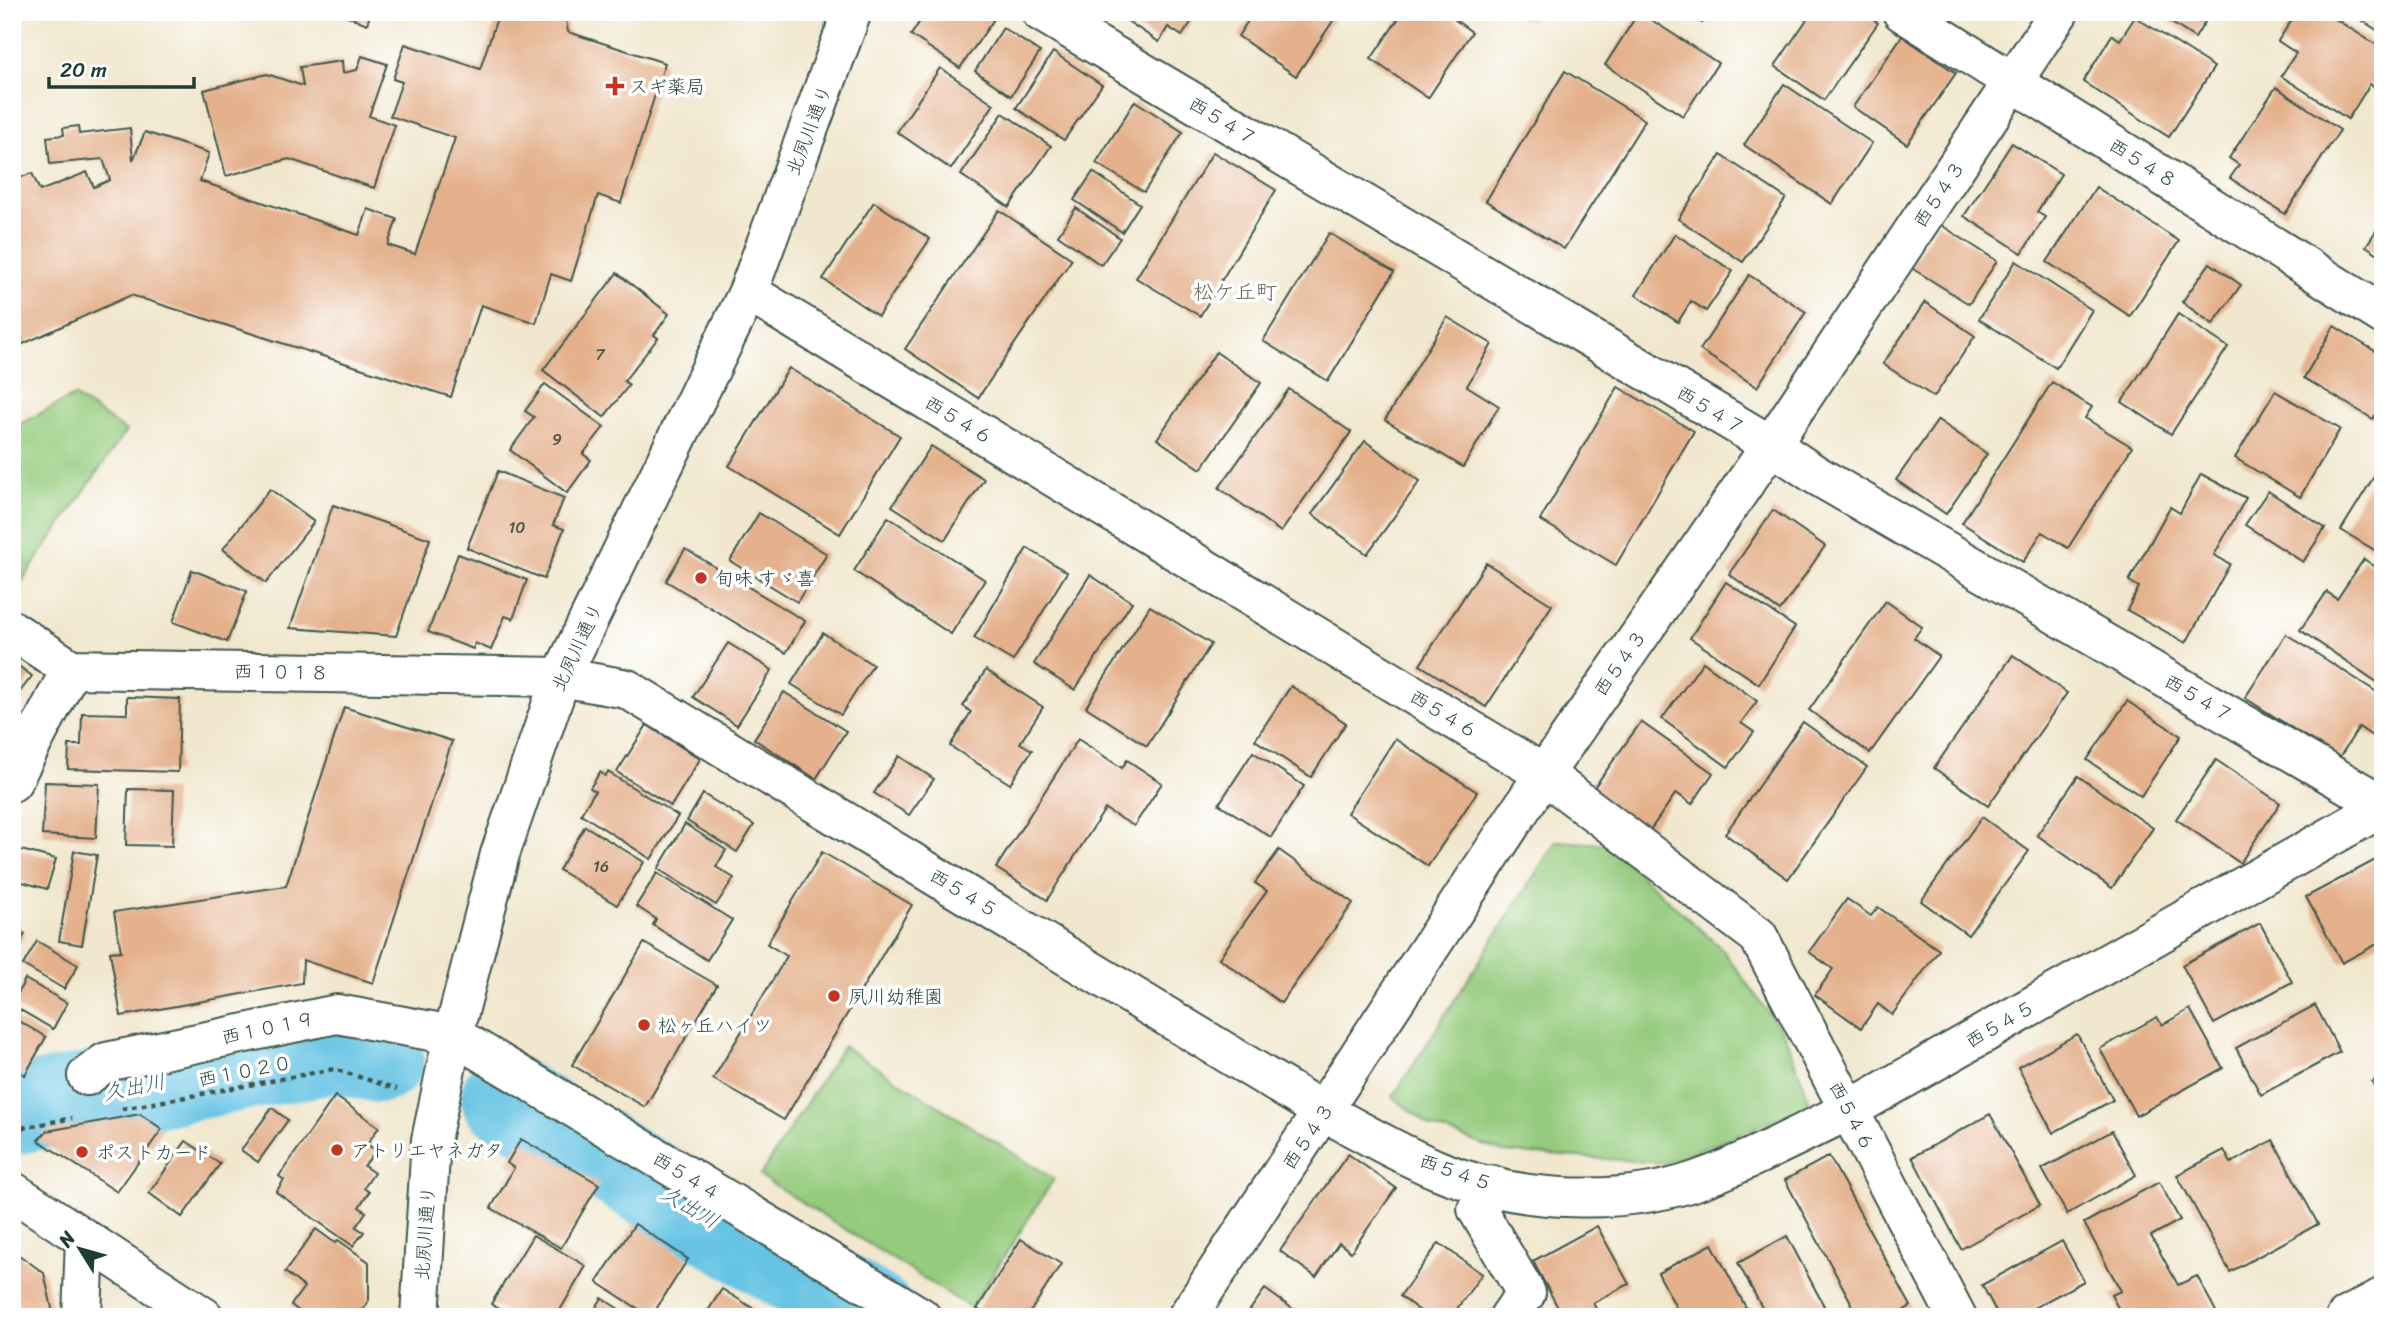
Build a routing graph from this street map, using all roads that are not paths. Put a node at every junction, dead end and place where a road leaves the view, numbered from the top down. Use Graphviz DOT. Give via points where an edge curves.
graph roads {
  1 [pos="852,12"];
  2 [pos="1041,12"];
  3 [pos="1902,12"];
  4 [pos="2059,12"];
  5 [pos="2014,82"];
  6 [pos="748,292"];
  7 [pos="2383,315"];
  8 [pos="1771,445"];
  9 [pos="12,630"];
  10 [pos="71,669"];
  11 [pos="561,677"];
  12 [pos="1544,774"];
  13 [pos="12,782"];
  14 [pos="2383,806"];
  15 [pos="453,1035"];
  16 [pos="87,1076"];
  17 [pos="1849,1110"];
  18 [pos="1324,1112"];
  19 [pos="1493,1185"];
  20 [pos="12,1191"];
  21 [pos="85,1239"];
  22 [pos="2383,1297"];
  23 [pos="82,1317"];
  24 [pos="204,1317"];
  25 [pos="420,1317"];
  26 [pos="921,1317"];
  27 [pos="1187,1317"];
  28 [pos="1509,1317"];
  29 [pos="1957,1317"];
  30 [pos="2346,1317"];
  1 -- 6 [label="street, 北夙川通り"];
  2 -- 8 [label="street, 西５４７"];
  3 -- 5 [label="street, 西５４８"];
  4 -- 5 [label="street, 西５４３"];
  5 -- 7 [label="street, 西５４８"];
  5 -- 8 [label="street, 西５４３"];
  6 -- 11 [label="street, 北夙川通り"];
  6 -- 12 [label="street, 西５４６"];
  8 -- 12 [label="street, 西５４３"];
  8 -- 14 [label="street, 西５４７"];
  9 -- 10 [label="street"];
  10 -- 11 [label="street, 西１０１８"];
  10 -- 13 [label="street"];
  11 -- 15 [label="street, 北夙川通り" via="499,853"];
  11 -- 18 [label="street, 西５４５" via="627,690"];
  12 -- 17 [label="street, 西５４６" via="1758,936"];
  12 -- 18 [label="street, 西５４３"];
  14 -- 17 [label="street, 西５４５"];
  15 -- 16 [label="street, 西１０１９" via="337,1013 106,1062"];
  15 -- 25 [label="street, 北夙川通り" via="431,1140"];
  15 -- 26 [label="street, 西５４４"];
  17 -- 19 [label="street, 西５４５" via="1707,1177 1627,1196 1556,1197"];
  17 -- 29 [label="street, 西５４６"];
  18 -- 19 [label="street, 西５４５" via="1439,1170"];
  18 -- 27 [label="street, 西５４３"];
  19 -- 28 [label="street" via="1477,1209 1526,1293"];
  20 -- 21 [label="street"];
  21 -- 23 [label="street"];
  21 -- 24 [label="street"];
  22 -- 30 [label="street"];
}
